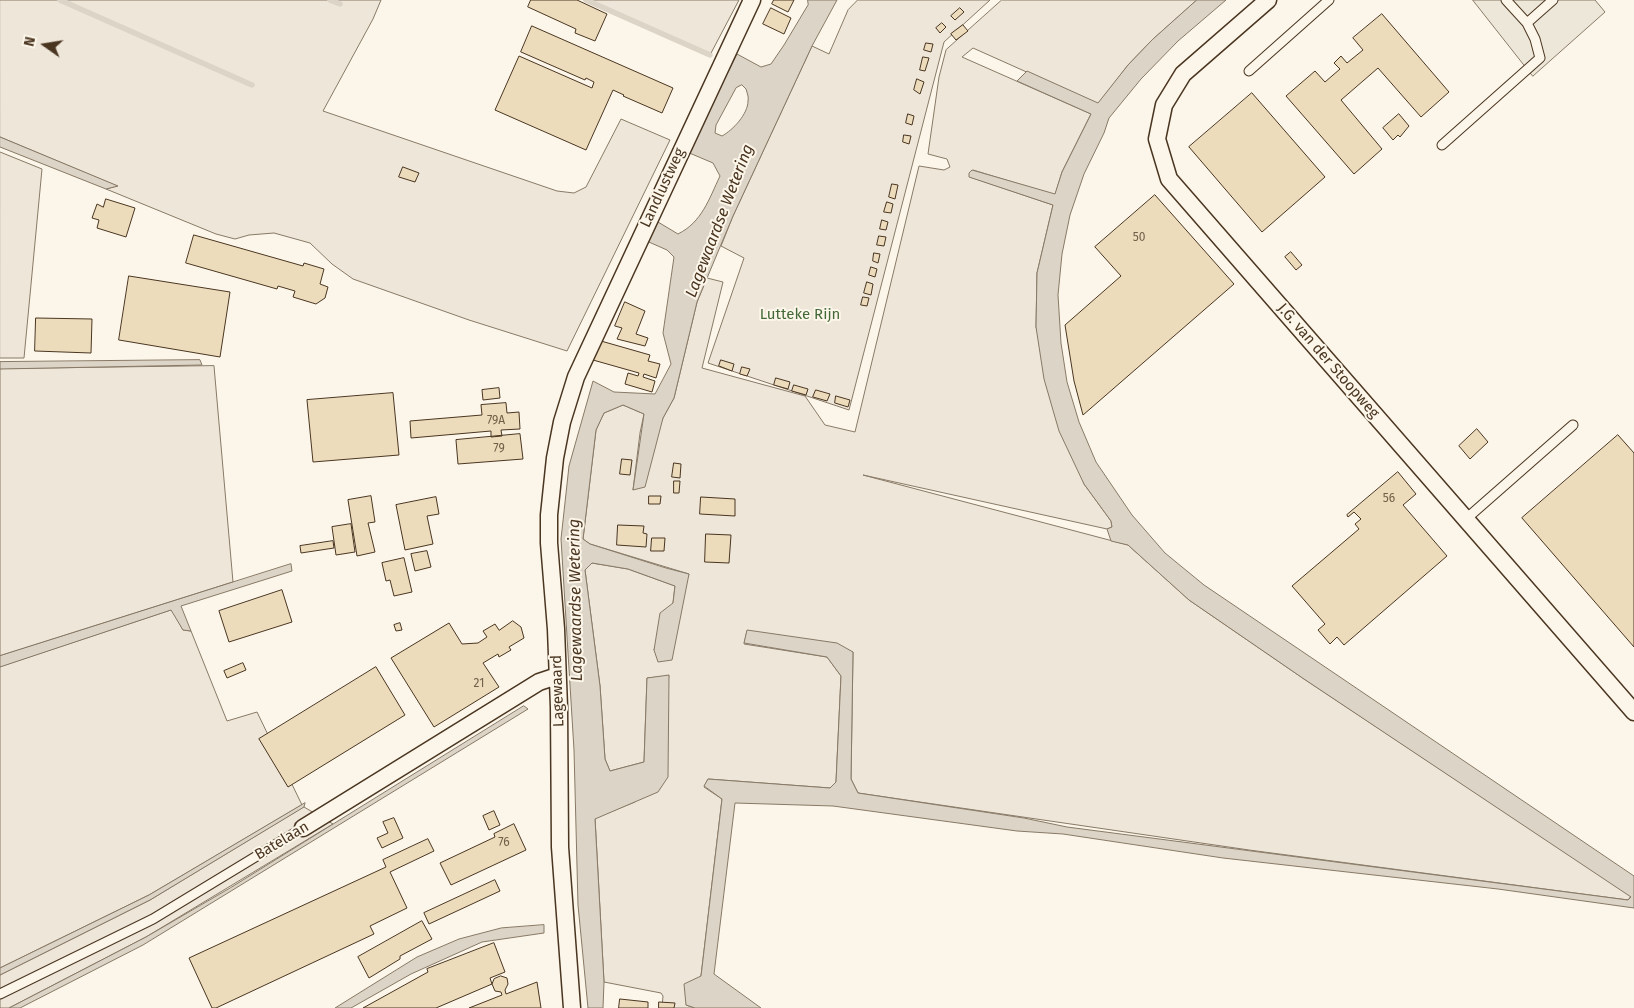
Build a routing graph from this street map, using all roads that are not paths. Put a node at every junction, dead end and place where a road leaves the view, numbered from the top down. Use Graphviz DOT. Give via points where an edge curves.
graph roads {
  1 [pos="752,0"];
  2 [pos="1268,0"];
  3 [pos="1329,0"];
  4 [pos="1506,0"];
  5 [pos="1553,0"];
  6 [pos="1527,23"];
  7 [pos="1249,71"];
  8 [pos="1442,146"];
  9 [pos="576,377"];
  10 [pos="1573,425"];
  11 [pos="1466,519"];
  12 [pos="557,676"];
  13 [pos="1634,712"];
  14 [pos="303,828"];
  15 [pos="0,994"];
  16 [pos="572,1008"];
  1 -- 9 [label="street, Landlustweg"];
  2 -- 11 [label="street, J.G. van der Stoopweg" via="1183,74 1164,105 1157,139 1169,179"];
  3 -- 7 [label="lane"];
  4 -- 6 [label="lane"];
  5 -- 6 [label="lane"];
  6 -- 8 [label="lane" via="1540,58"];
  9 -- 12 [label="street, Lagewaard" via="562,422 549,515"];
  10 -- 11 [label="lane"];
  11 -- 13 [label="street, J.G. van der Stoopweg"];
  12 -- 14 [label="street, Batelaan" via="539,682"];
  12 -- 16 [label="street, Lagewaard" via="560,847"];
  14 -- 15 [label="lane, Batelaan" via="153,919"];
}
